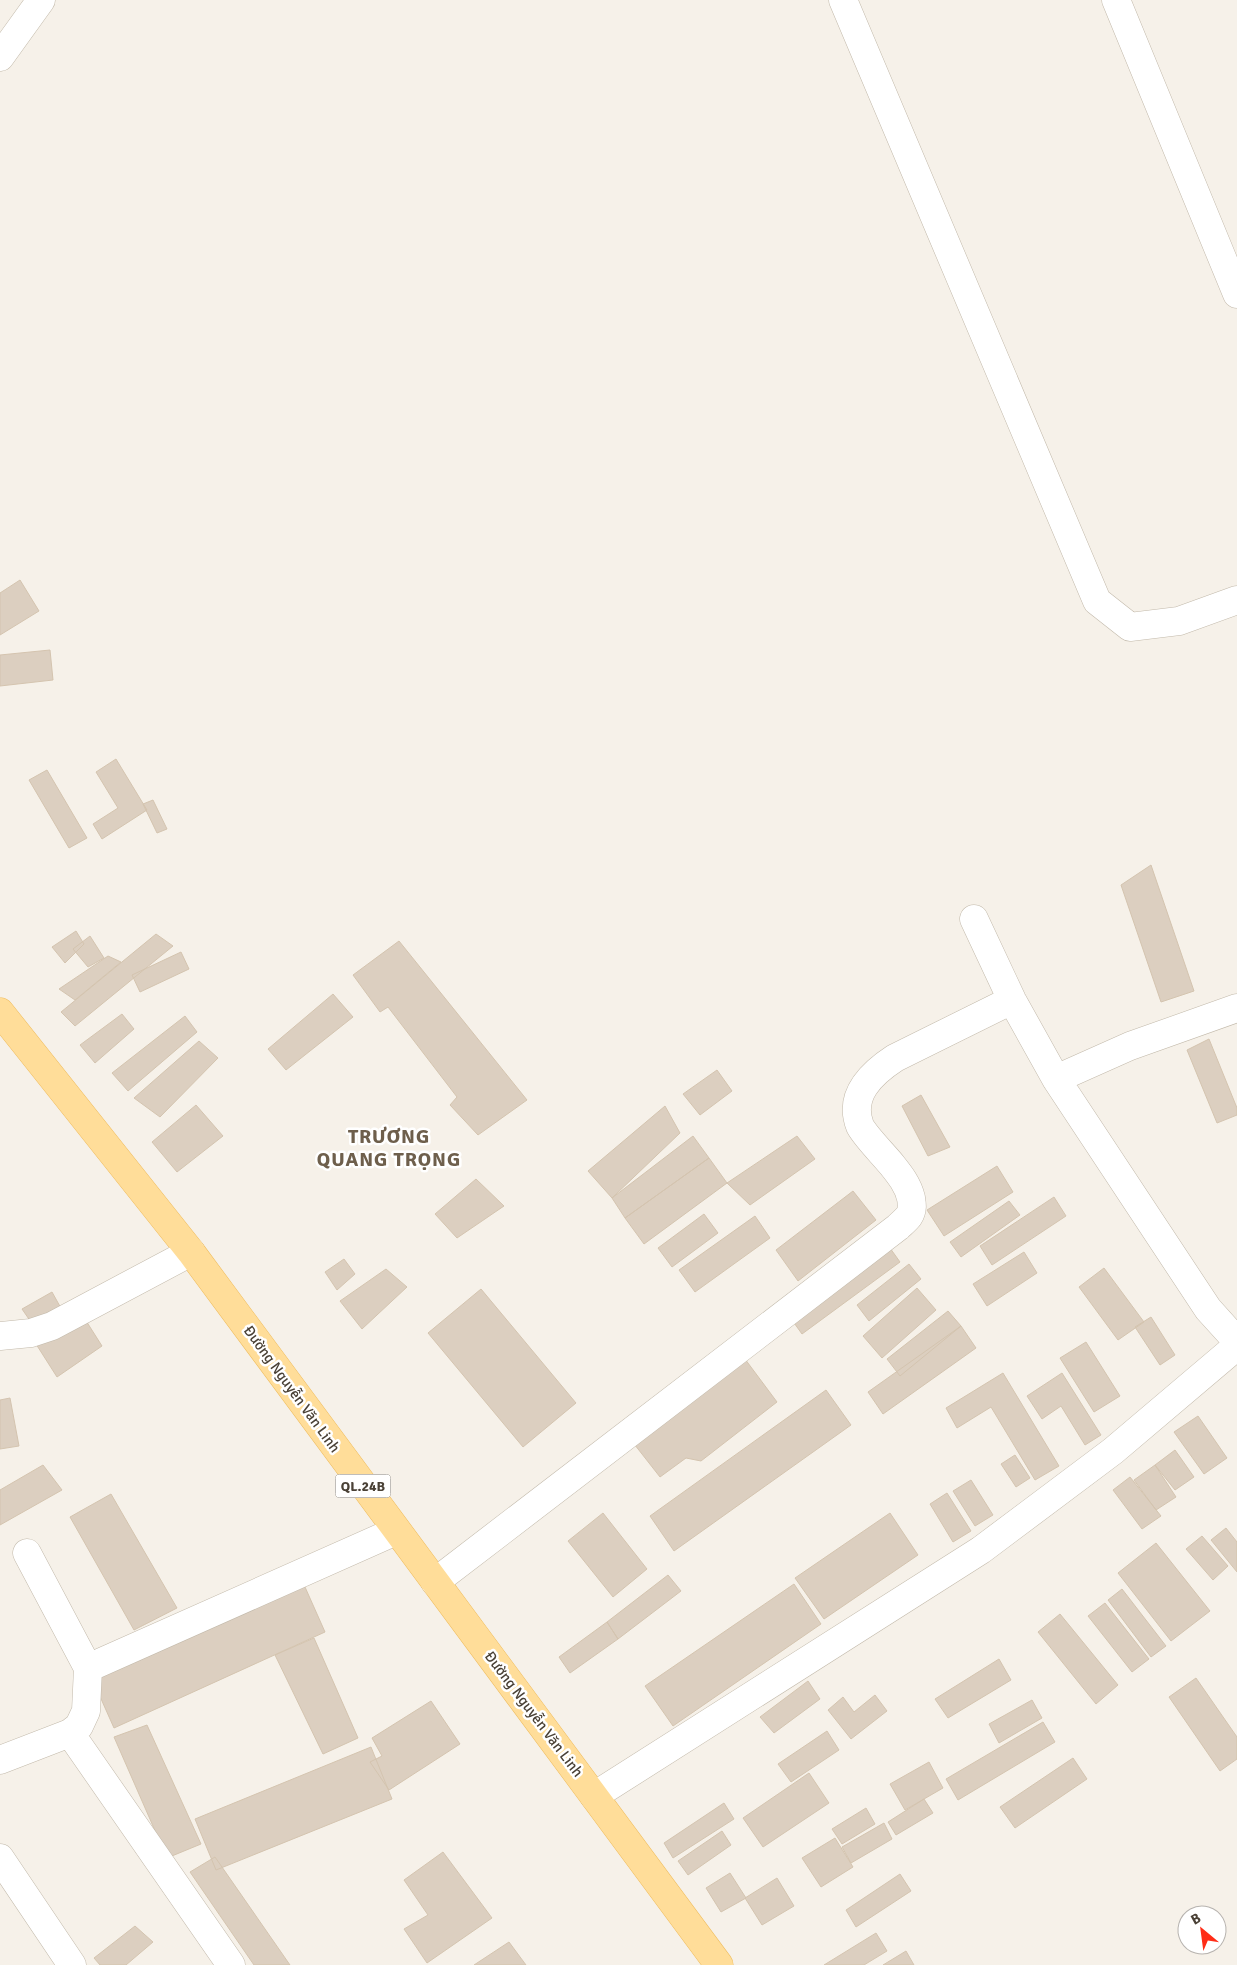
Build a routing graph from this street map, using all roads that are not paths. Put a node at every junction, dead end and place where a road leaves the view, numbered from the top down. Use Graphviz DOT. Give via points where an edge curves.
graph roads {
  1 [pos="41,0"];
  2 [pos="843,0"];
  3 [pos="1116,0"];
  4 [pos="0,57"];
  5 [pos="1237,294"];
  6 [pos="1237,600"];
  7 [pos="974,919"];
  8 [pos="1012,1000"];
  9 [pos="1237,1008"];
  10 [pos="0,1012"];
  11 [pos="1056,1079"];
  12 [pos="191,1252"];
  13 [pos="0,1336"];
  14 [pos="1237,1341"];
  15 [pos="1237,1346"];
  16 [pos="396,1531"];
  17 [pos="27,1552"];
  18 [pos="435,1582"];
  19 [pos="88,1668"];
  20 [pos="70,1733"];
  21 [pos="0,1760"];
  22 [pos="594,1796"];
  23 [pos="0,1858"];
  24 [pos="72,1965"];
  25 [pos="230,1965"];
  26 [pos="719,1965"];
  1 -- 4 [label="street"];
  2 -- 6 [label="street" via="1097,602 1130,627 1179,621"];
  3 -- 5 [label="street"];
  7 -- 8 [label="street"];
  8 -- 11 [label="street"];
  8 -- 18 [label="street" via="895,1058 879,1069 859,1096 856,1109 861,1127 910,1192 913,1206 909,1216"];
  9 -- 11 [label="street" via="1130,1046"];
  10 -- 12 [label="main road, Đường Nguyễn Văn Linh / QL.24B"];
  11 -- 14 [label="street" via="1208,1309"];
  12 -- 13 [label="street" via="52,1326 31,1333"];
  12 -- 16 [label="main road, Đường Nguyễn Văn Linh / QL.24B"];
  15 -- 22 [label="street" via="1114,1451 981,1550"];
  16 -- 18 [label="main road, Đường Nguyễn Văn Linh / QL.24B"];
  16 -- 19 [label="street"];
  17 -- 19 [label="street"];
  18 -- 22 [label="main road, Đường Nguyễn Văn Linh / QL.24B"];
  19 -- 20 [label="street" via="86,1711 79,1726"];
  20 -- 21 [label="street"];
  20 -- 25 [label="street"];
  22 -- 26 [label="main road, Đường Nguyễn Văn Linh / QL.24B"];
  23 -- 24 [label="street"];
}
